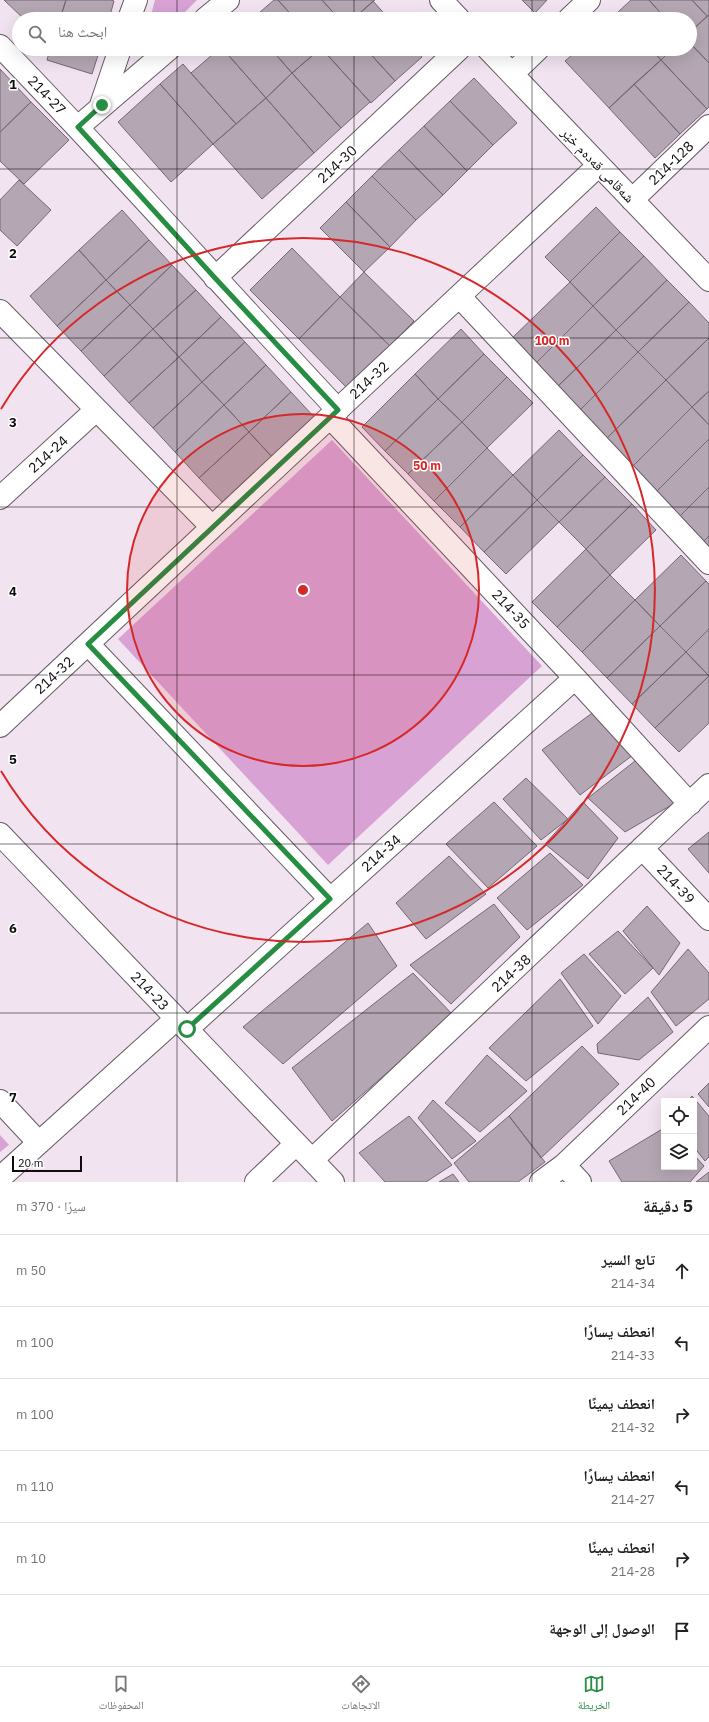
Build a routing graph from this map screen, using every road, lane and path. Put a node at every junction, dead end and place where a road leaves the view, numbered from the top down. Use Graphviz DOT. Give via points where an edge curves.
graph roads {
  1 [pos="136,0"];
  2 [pos="228,0"];
  3 [pos="441,0"];
  4 [pos="589,0"];
  5 [pos="132,12"];
  6 [pos="213,12"];
  7 [pos="452,12"];
  8 [pos="577,12"];
  9 [pos="0,46"];
  10 [pos="118,56"];
  11 [pos="161,56"];
  12 [pos="453,56"];
  13 [pos="495,56"];
  14 [pos="531,56"];
  15 [pos="512,74"];
  16 [pos="102,105"];
  17 [pos="709,126"];
  18 [pos="78,127"];
  19 [pos="599,165"];
  20 [pos="632,200"];
  21 [pos="215,278"];
  22 [pos="709,280"];
  23 [pos="459,296"];
  24 [pos="0,311"];
  25 [pos="96,410"];
  26 [pos="334,413"];
  27 [pos="0,498"];
  28 [pos="212,527"];
  29 [pos="709,563"];
  30 [pos="88,644"];
  31 [pos="575,678"];
  32 [pos="0,726"];
  33 [pos="709,785"];
  34 [pos="690,804"];
  35 [pos="0,834"];
  36 [pos="642,848"];
  37 [pos="330,899"];
  38 [pos="709,919"];
  39 [pos="182,1024"];
  40 [pos="709,1027"];
  41 [pos="0,1101"];
  42 [pos="39,1143"];
  43 [pos="296,1144"];
  44 [pos="312,1160"];
  45 [pos="564,1165"];
  46 [pos="0,1178"];
  47 [pos="256,1182"];
  48 [pos="333,1182"];
  49 [pos="541,1182"];
  50 [pos="580,1182"];
  1 -- 5 [label="street"];
  2 -- 6 [label="street"];
  3 -- 7 [label="street"];
  4 -- 8 [label="street"];
  9 -- 18 [label="street, 214-27"];
  10 -- 16 [label="street"];
  11 -- 16 [label="street"];
  12 -- 21 [label="street, 214-30"];
  13 -- 15 [label="street, شەقامی قەدەم خێر"];
  14 -- 15 [label="street"];
  15 -- 19 [label="street, شەقامی قەدەم خێر"];
  16 -- 18 [label="street"];
  17 -- 20 [label="street, 214-128"];
  18 -- 21 [label="street, 214-27"];
  19 -- 20 [label="street, شەقامی قەدەم خێر"];
  19 -- 23 [label="street, 214-32"];
  20 -- 22 [label="street, شەقامی قەدەم خێر"];
  21 -- 26 [label="street, 214-27"];
  23 -- 26 [label="street, 214-32"];
  23 -- 29 [label="street"];
  24 -- 25 [label="street"];
  25 -- 27 [label="street, 214-24"];
  25 -- 28 [label="street"];
  26 -- 28 [label="street, 214-32"];
  26 -- 31 [label="street, 214-35"];
  28 -- 30 [label="street, 214-32"];
  30 -- 32 [label="street, 214-32"];
  30 -- 37 [label="street"];
  31 -- 34 [label="street, 214-35"];
  31 -- 37 [label="street, 214-34"];
  33 -- 34 [label="street, 214-38"];
  34 -- 36 [label="street, 214-38"];
  35 -- 39 [label="street, 214-23"];
  36 -- 38 [label="street, 214-39"];
  36 -- 44 [label="street, 214-38"];
  37 -- 39 [label="street, 214-34"];
  39 -- 42 [label="street, 214-34"];
  39 -- 43 [label="street, 214-23"];
  40 -- 45 [label="street, 214-40"];
  41 -- 42 [label="street"];
  42 -- 46 [label="street, 214-34"];
  43 -- 44 [label="street, 214-23"];
  43 -- 47 [label="street"];
  44 -- 48 [label="street, 214-23"];
  45 -- 49 [label="street, 214-40"];
  45 -- 50 [label="street"];
}
